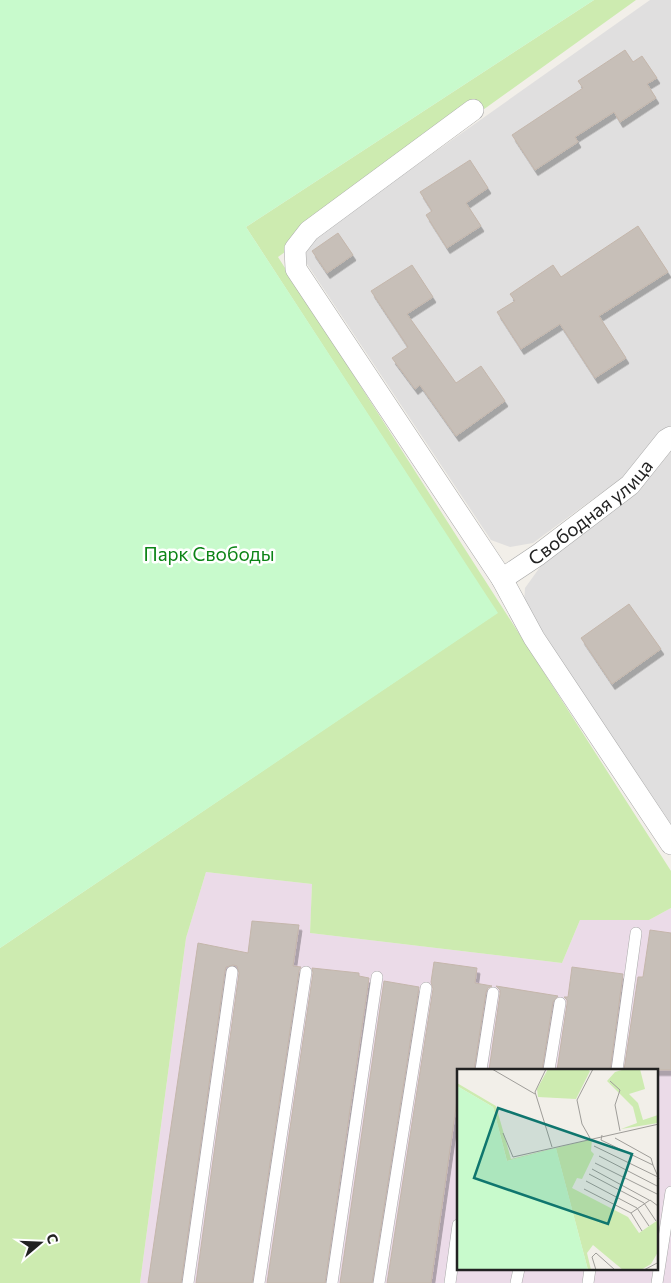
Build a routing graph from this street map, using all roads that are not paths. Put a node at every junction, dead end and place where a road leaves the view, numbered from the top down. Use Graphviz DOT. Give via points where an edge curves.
graph roads {
  1 [pos="473,110"];
  2 [pos="671,437"];
  3 [pos="502,579"];
  4 [pos="671,844"];
  5 [pos="636,933"];
  6 [pos="232,972"];
  7 [pos="306,972"];
  8 [pos="377,977"];
  9 [pos="426,988"];
  10 [pos="493,993"];
  11 [pos="560,1003"];
  12 [pos="481,1069"];
  13 [pos="549,1069"];
  14 [pos="617,1069"];
  15 [pos="671,1192"];
  16 [pos="457,1232"];
  17 [pos="518,1270"];
  18 [pos="590,1270"];
  19 [pos="188,1283"];
  20 [pos="259,1283"];
  21 [pos="332,1283"];
  22 [pos="379,1283"];
  23 [pos="450,1283"];
  24 [pos="516,1283"];
  25 [pos="588,1283"];
  26 [pos="658,1283"];
  1 -- 3 [label="street" via="309,231 296,249 296,269"];
  2 -- 3 [label="street, Свободная улица" via="630,485"];
  3 -- 4 [label="street" via="534,638"];
  5 -- 14 [label="lane"];
  6 -- 19 [label="lane"];
  7 -- 20 [label="lane"];
  8 -- 21 [label="lane"];
  9 -- 22 [label="lane"];
  10 -- 12 [label="lane"];
  11 -- 13 [label="lane"];
  15 -- 26 [label="lane"];
  16 -- 23 [label="lane"];
  17 -- 24 [label="lane"];
  18 -- 25 [label="lane"];
}
